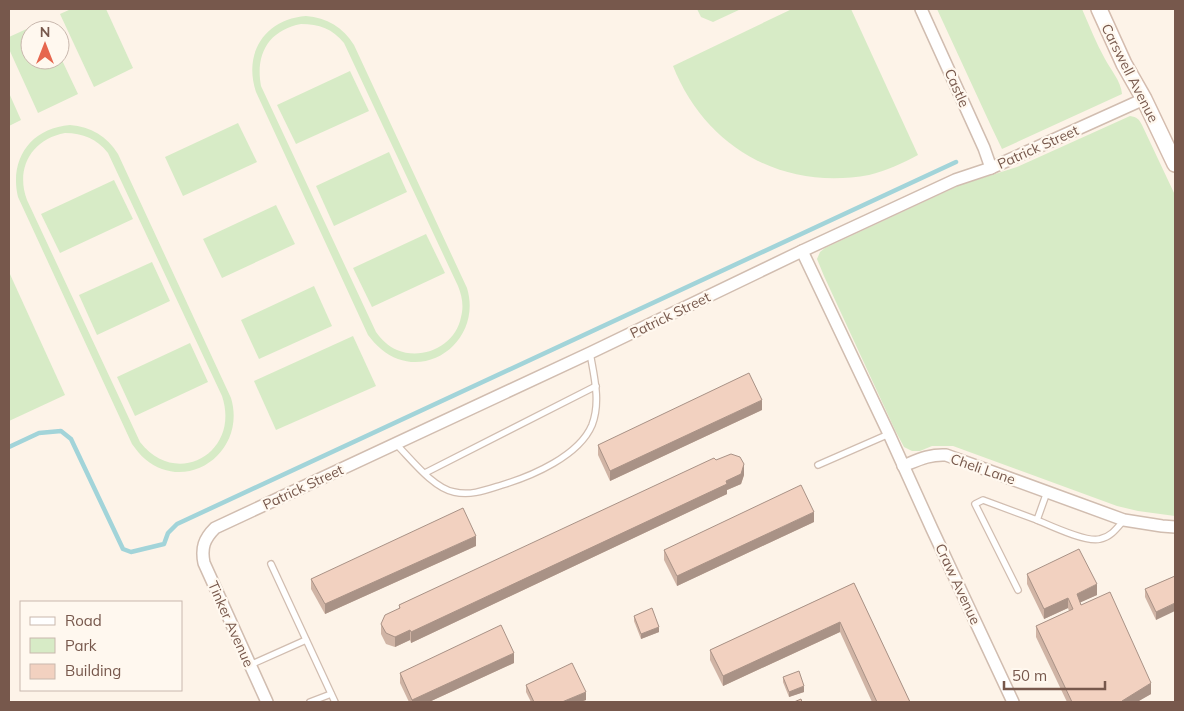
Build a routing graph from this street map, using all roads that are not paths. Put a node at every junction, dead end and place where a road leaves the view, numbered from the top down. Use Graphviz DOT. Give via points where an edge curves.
graph roads {
  1 [pos="921,9"];
  2 [pos="1099,9"];
  3 [pos="1144,99"];
  4 [pos="1175,164"];
  5 [pos="991,168"];
  6 [pos="802,251"];
  7 [pos="590,353"];
  8 [pos="596,386"];
  9 [pos="889,434"];
  10 [pos="396,444"];
  11 [pos="818,465"];
  12 [pos="903,466"];
  13 [pos="425,473"];
  14 [pos="1048,492"];
  15 [pos="1037,520"];
  16 [pos="1124,520"];
  17 [pos="1175,527"];
  18 [pos="203,543"];
  19 [pos="271,564"];
  20 [pos="1018,590"];
  21 [pos="306,640"];
  22 [pos="250,665"];
  23 [pos="331,694"];
  24 [pos="1009,701"];
  25 [pos="267,702"];
  26 [pos="310,702"];
  27 [pos="335,702"];
  1 -- 5 [label="street, Castle"];
  2 -- 3 [label="street, Carswell Avenue"];
  3 -- 4 [label="street, Carswell Avenue"];
  3 -- 5 [label="street, Patrick Street"];
  5 -- 6 [label="street, Patrick Street" via="955,180"];
  6 -- 7 [label="street, Patrick Street"];
  6 -- 9 [label="street"];
  7 -- 8 [label="lane"];
  7 -- 10 [label="street, Patrick Street"];
  8 -- 13 [label="lane"];
  8 -- 13 [label="lane" via="592,424 586,436 550,466 475,494 453,492 436,484"];
  9 -- 11 [label="lane"];
  9 -- 12 [label="street"];
  10 -- 13 [label="lane"];
  10 -- 18 [label="street, Patrick Street" via="220,524"];
  12 -- 14 [label="street, Cheli Lane" via="927,457 946,456"];
  12 -- 24 [label="street, Craw Avenue"];
  14 -- 15 [label="lane"];
  14 -- 16 [label="street, Cheli Lane"];
  15 -- 16 [label="lane" via="1087,539 1100,540 1114,532"];
  15 -- 20 [label="lane" via="983,500 975,504"];
  16 -- 17 [label="street, Cheli Lane"];
  18 -- 22 [label="street, Tinker Avenue" via="204,563"];
  19 -- 21 [label="lane"];
  21 -- 22 [label="lane"];
  21 -- 23 [label="lane"];
  22 -- 25 [label="street, Tinker Avenue"];
  23 -- 26 [label="lane"];
  23 -- 27 [label="lane"];
}
